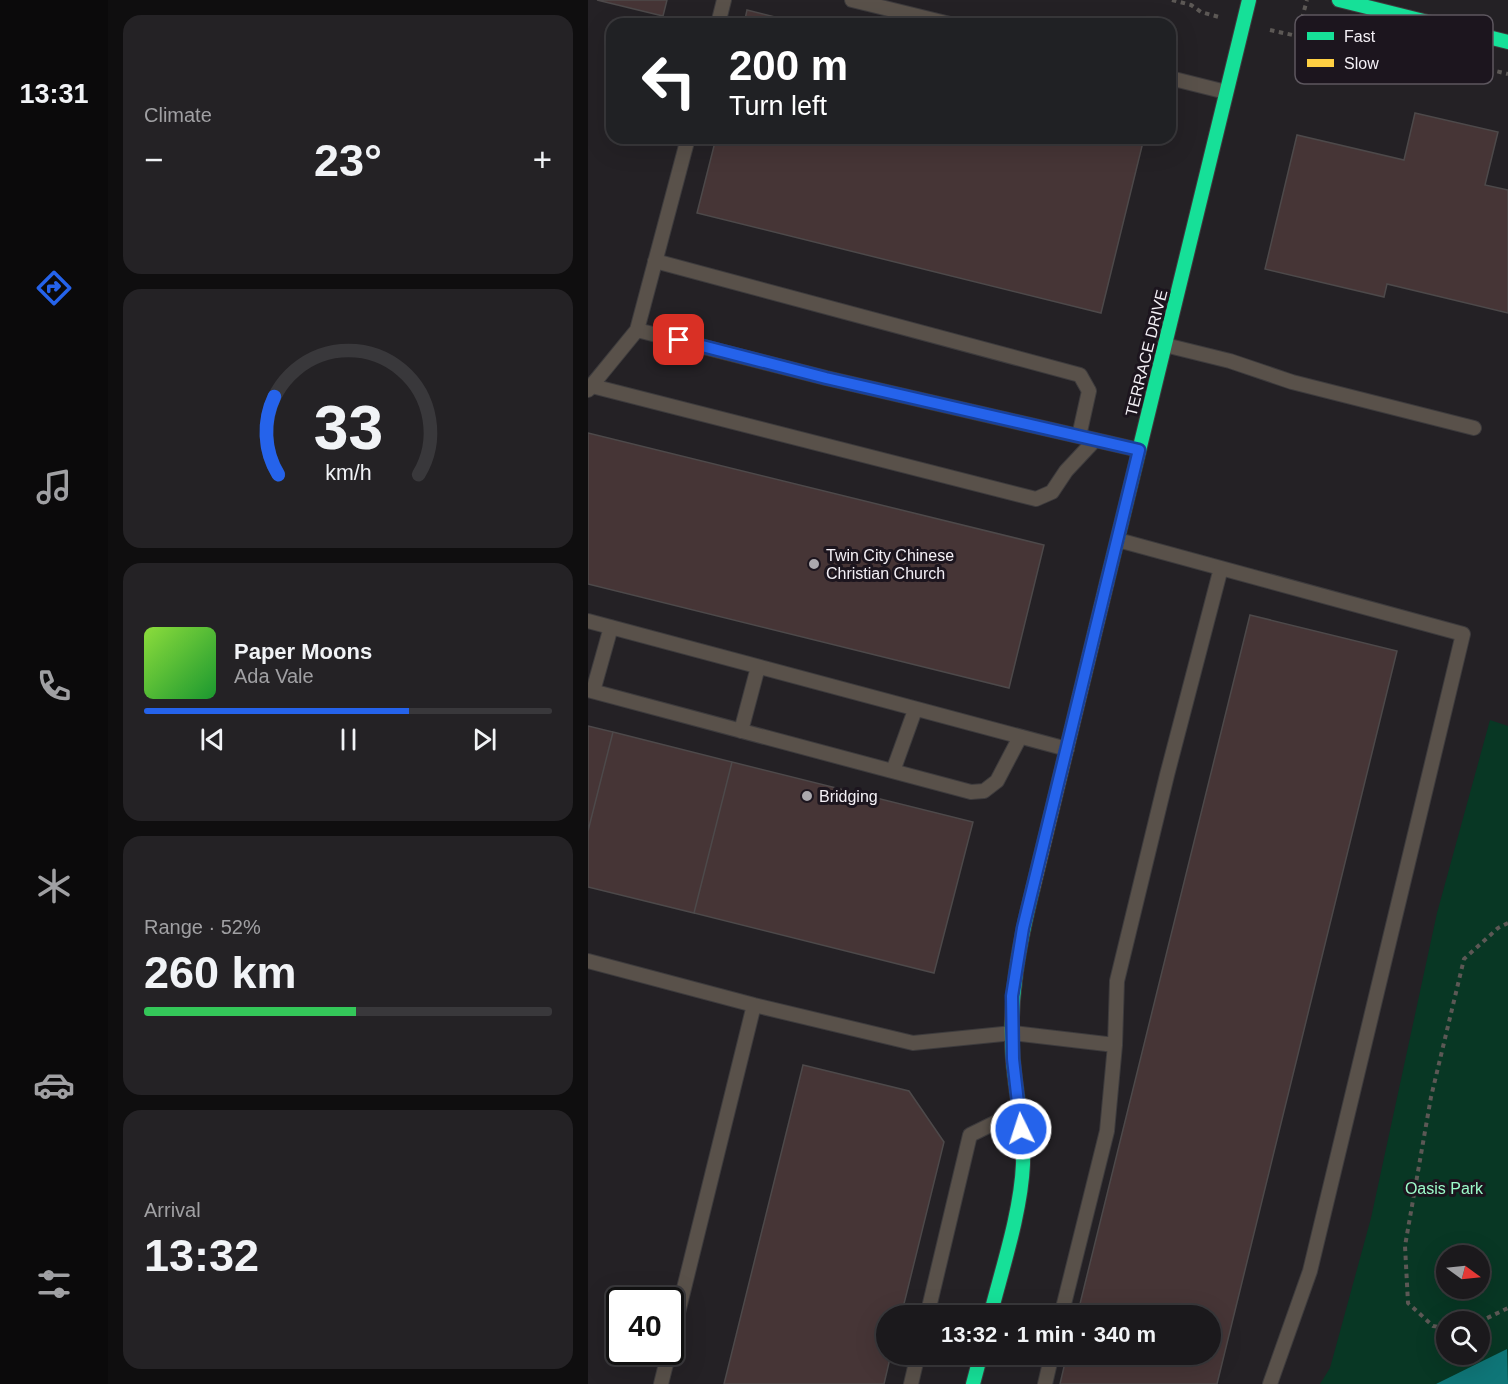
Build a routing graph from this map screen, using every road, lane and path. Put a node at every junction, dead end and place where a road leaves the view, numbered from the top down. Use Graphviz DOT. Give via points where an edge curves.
graph roads {
  1 [pos="724,0"];
  2 [pos="852,0"];
  3 [pos="1172,0"];
  4 [pos="1249,0"];
  5 [pos="1306,0"];
  6 [pos="1339,0"];
  7 [pos="1201,12"];
  8 [pos="1302,15"];
  9 [pos="1399,15"];
  10 [pos="720,18"];
  11 [pos="926,18"];
  12 [pos="1493,38"];
  13 [pos="1508,42"];
  14 [pos="1493,70"];
  15 [pos="1508,74"];
  16 [pos="1176,79"];
  17 [pos="1227,92"];
  18 [pos="686,144"];
  19 [pos="655,261"];
  20 [pos="637,330"];
  21 [pos="1165,345"];
  22 [pos="590,388"];
  23 [pos="1474,428"];
  24 [pos="1079,436"];
  25 [pos="1095,440"];
  26 [pos="1139,450"];
  27 [pos="1118,540"];
  28 [pos="1221,568"];
  29 [pos="588,621"];
  30 [pos="611,627"];
  31 [pos="758,667"];
  32 [pos="591,691"];
  33 [pos="915,710"];
  34 [pos="741,731"];
  35 [pos="1020,737"];
  36 [pos="1067,749"];
  37 [pos="893,771"];
  38 [pos="1508,923"];
  39 [pos="588,961"];
  40 [pos="754,1005"];
  41 [pos="1013,1033"];
  42 [pos="1115,1045"];
  43 [pos="1021,1110"];
  44 [pos="684,1288"];
  45 [pos="930,1305"];
  46 [pos="993,1305"];
  47 [pos="1064,1305"];
  48 [pos="1508,1308"];
  49 [pos="1490,1317"];
  50 [pos="1436,1326"];
  51 [pos="666,1365"];
  52 [pos="915,1365"];
  53 [pos="978,1365"];
  54 [pos="1049,1365"];
  55 [pos="661,1384"];
  56 [pos="911,1384"];
  57 [pos="973,1384"];
  58 [pos="1045,1384"];
  59 [pos="1270,1384"];
  1 -- 10 [label="lane"];
  2 -- 11 [label="lane"];
  3 -- 7 [label="path"];
  4 -- 17 [label="street, TERRACE DRIVE"];
  5 -- 8 [label="path"];
  6 -- 9 [label="street"];
  12 -- 13 [label="street"];
  14 -- 15 [label="path"];
  16 -- 17 [label="lane"];
  17 -- 21 [label="street, TERRACE DRIVE"];
  18 -- 19 [label="lane"];
  19 -- 20 [label="lane"];
  19 -- 24 [label="lane" via="1080,375 1089,391"];
  20 -- 22 [label="lane"];
  20 -- 24 [label="lane"];
  21 -- 23 [label="lane"];
  21 -- 26 [label="street, TERRACE DRIVE"];
  22 -- 25 [label="lane" via="1036,500 1052,492"];
  24 -- 25 [label="lane"];
  25 -- 26 [label="lane"];
  26 -- 27 [label="street, TERRACE DRIVE"];
  27 -- 28 [label="lane"];
  27 -- 36 [label="street, TERRACE DRIVE"];
  28 -- 42 [label="lane" via="1117,981"];
  28 -- 59 [label="lane" via="1463,634 1310,1271"];
  29 -- 30 [label="lane"];
  30 -- 31 [label="lane"];
  30 -- 32 [label="lane"];
  31 -- 33 [label="lane"];
  31 -- 34 [label="lane"];
  32 -- 34 [label="lane"];
  33 -- 35 [label="lane"];
  33 -- 37 [label="lane"];
  34 -- 37 [label="lane"];
  35 -- 36 [label="lane"];
  35 -- 37 [label="lane" via="997,781 984,791 971,792"];
  36 -- 41 [label="street, TERRACE DRIVE" via="1023,928 1012,996"];
  38 -- 50 [label="path" via="1464,959 1431,1097 1405,1246 1408,1303"];
  39 -- 40 [label="lane"];
  40 -- 41 [label="lane" via="913,1043"];
  40 -- 44 [label="lane"];
  41 -- 42 [label="lane"];
  41 -- 43 [label="street, TERRACE DRIVE"];
  42 -- 47 [label="lane" via="1107,1131"];
  43 -- 45 [label="lane" via="970,1135"];
  43 -- 46 [label="street, TERRACE DRIVE" via="1023,1166"];
  48 -- 49 [label="path"];
  51 -- 55 [label="lane"];
  52 -- 56 [label="lane"];
  53 -- 57 [label="street"];
  54 -- 58 [label="lane"];
}
